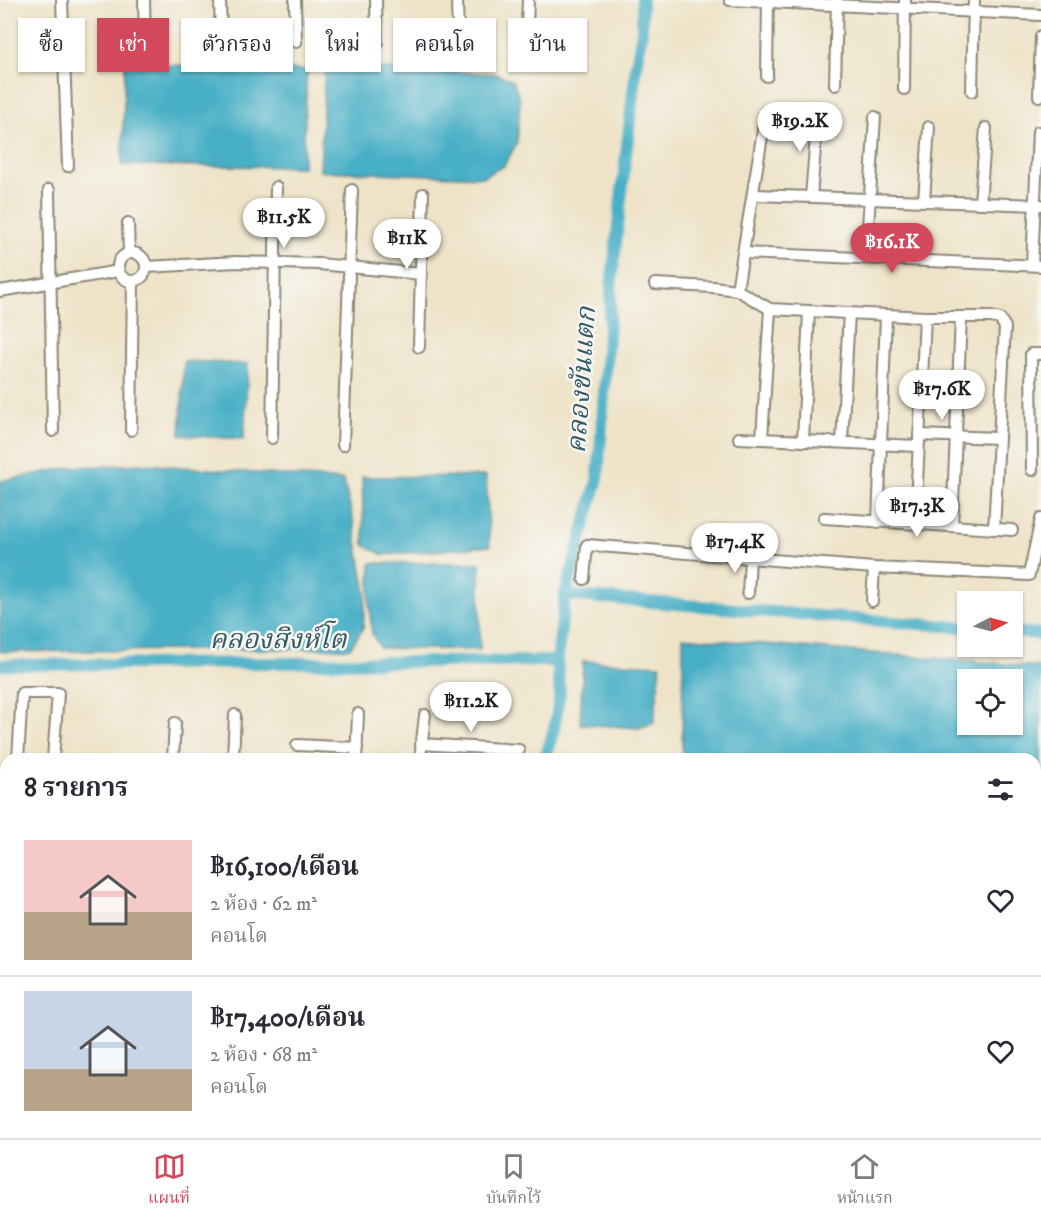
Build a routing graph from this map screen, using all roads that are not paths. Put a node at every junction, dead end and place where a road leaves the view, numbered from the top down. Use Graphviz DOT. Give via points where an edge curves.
graph roads {
  1 [pos="62,0"];
  2 [pos="144,0"];
  3 [pos="220,0"];
  4 [pos="295,0"];
  5 [pos="376,0"];
  6 [pos="457,0"];
  7 [pos="528,0"];
  8 [pos="730,0"];
  9 [pos="768,1"];
  10 [pos="837,2"];
  11 [pos="905,4"];
  12 [pos="974,6"];
  13 [pos="1041,15"];
  14 [pos="144,18"];
  15 [pos="220,18"];
  16 [pos="376,18"];
  17 [pos="457,18"];
  18 [pos="527,18"];
  19 [pos="1041,36"];
  20 [pos="296,42"];
  21 [pos="767,76"];
  22 [pos="835,85"];
  23 [pos="904,89"];
  24 [pos="972,91"];
  25 [pos="1039,96"];
  26 [pos="818,111"];
  27 [pos="766,112"];
  28 [pos="875,117"];
  29 [pos="929,127"];
  30 [pos="986,129"];
  31 [pos="1038,132"];
  32 [pos="68,166"];
  33 [pos="276,187"];
  34 [pos="352,189"];
  35 [pos="49,190"];
  36 [pos="423,194"];
  37 [pos="753,195"];
  38 [pos="811,197"];
  39 [pos="870,199"];
  40 [pos="924,201"];
  41 [pos="980,203"];
  42 [pos="1038,205"];
  43 [pos="128,223"];
  44 [pos="129,253"];
  45 [pos="744,253"];
  46 [pos="866,258"];
  47 [pos="275,263"];
  48 [pos="1036,265"];
  49 [pos="146,267"];
  50 [pos="349,267"];
  51 [pos="119,271"];
  52 [pos="421,274"];
  53 [pos="50,281"];
  54 [pos="133,281"];
  55 [pos="655,284"];
  56 [pos="737,290"];
  57 [pos="0,291"];
  58 [pos="770,309"];
  59 [pos="809,311"];
  60 [pos="849,313"];
  61 [pos="886,315"];
  62 [pos="925,316"];
  63 [pos="961,317"];
  64 [pos="419,347"];
  65 [pos="1041,354"];
  66 [pos="131,430"];
  67 [pos="53,431"];
  68 [pos="955,436"];
  69 [pos="272,438"];
  70 [pos="740,438"];
  71 [pos="998,438"];
  72 [pos="762,439"];
  73 [pos="918,440"];
  74 [pos="803,441"];
  75 [pos="842,442"];
  76 [pos="881,444"];
  77 [pos="343,445"];
  78 [pos="1032,470"];
  79 [pos="824,518"];
  80 [pos="1041,519"];
  81 [pos="878,522"];
  82 [pos="915,524"];
  83 [pos="952,526"];
  84 [pos="994,529"];
  85 [pos="1011,530"];
  86 [pos="750,558"];
  87 [pos="873,568"];
  88 [pos="584,579"];
  89 [pos="748,593"];
  90 [pos="872,601"];
  91 [pos="358,714"];
  92 [pos="235,715"];
  93 [pos="425,715"];
  94 [pos="175,723"];
  95 [pos="421,744"];
  96 [pos="297,746"];
  97 [pos="519,750"];
  98 [pos="18,753"];
  99 [pos="53,753"];
  100 [pos="173,753"];
  101 [pos="233,753"];
  102 [pos="356,753"];
  103 [pos="420,753"];
  1 -- 32 [label="street"];
  2 -- 14 [label="street"];
  3 -- 15 [label="street"];
  4 -- 20 [label="street"];
  5 -- 16 [label="street"];
  6 -- 17 [label="street"];
  7 -- 18 [label="street"];
  8 -- 9 [label="street"];
  9 -- 10 [label="street"];
  9 -- 21 [label="street"];
  10 -- 11 [label="street"];
  10 -- 22 [label="street"];
  11 -- 12 [label="street"];
  11 -- 23 [label="street"];
  12 -- 13 [label="street"];
  12 -- 24 [label="street"];
  19 -- 25 [label="street"];
  26 -- 38 [label="street"];
  27 -- 37 [label="street"];
  28 -- 39 [label="street"];
  29 -- 40 [label="street"];
  30 -- 41 [label="street"];
  31 -- 42 [label="street"];
  33 -- 47 [label="street"];
  34 -- 50 [label="street"];
  35 -- 53 [label="street"];
  36 -- 52 [label="street"];
  37 -- 38 [label="street"];
  37 -- 45 [label="street"];
  38 -- 39 [label="street"];
  39 -- 40 [label="street"];
  39 -- 46 [label="street"];
  40 -- 41 [label="street"];
  41 -- 42 [label="street"];
  42 -- 48 [label="street"];
  43 -- 44 [label="street"];
  44 -- 49 [label="street" via="142,257"];
  44 -- 51 [label="street" via="122,258"];
  45 -- 46 [label="street"];
  45 -- 56 [label="street"];
  46 -- 48 [label="street"];
  47 -- 49 [label="street"];
  47 -- 50 [label="street"];
  47 -- 69 [label="street"];
  49 -- 54 [label="street" via="141,278"];
  50 -- 52 [label="street"];
  50 -- 77 [label="street"];
  51 -- 53 [label="street"];
  51 -- 54 [label="street"];
  52 -- 64 [label="street"];
  53 -- 57 [label="street"];
  53 -- 67 [label="street"];
  54 -- 66 [label="street"];
  55 -- 56 [label="street"];
  56 -- 58 [label="street"];
  58 -- 59 [label="street"];
  58 -- 72 [label="street"];
  59 -- 60 [label="street"];
  59 -- 74 [label="street"];
  60 -- 61 [label="street"];
  60 -- 75 [label="street"];
  61 -- 62 [label="street"];
  61 -- 76 [label="street"];
  62 -- 63 [label="street"];
  62 -- 73 [label="street"];
  63 -- 68 [label="street"];
  63 -- 71 [label="street" via="992,317 1000,319 1005,327"];
  65 -- 78 [label="street" via="1031,354"];
  68 -- 71 [label="street"];
  68 -- 73 [label="street"];
  68 -- 83 [label="street"];
  70 -- 72 [label="street"];
  71 -- 84 [label="street"];
  72 -- 74 [label="street"];
  73 -- 76 [label="street"];
  73 -- 82 [label="street"];
  74 -- 75 [label="street"];
  75 -- 76 [label="street"];
  76 -- 81 [label="street"];
  79 -- 81 [label="street"];
  80 -- 87 [label="street" via="1029,575"];
  81 -- 82 [label="street"];
  82 -- 83 [label="street"];
  83 -- 84 [label="street"];
  84 -- 85 [label="street"];
  86 -- 87 [label="street"];
  86 -- 88 [label="street" via="587,545"];
  86 -- 89 [label="street"];
  87 -- 90 [label="street"];
  91 -- 102 [label="street"];
  92 -- 101 [label="street"];
  93 -- 95 [label="street"];
  94 -- 100 [label="street"];
  95 -- 97 [label="street"];
  95 -- 103 [label="street"];
  96 -- 102 [label="street"];
  98 -- 99 [label="street" via="22,693 58,693"];
}
